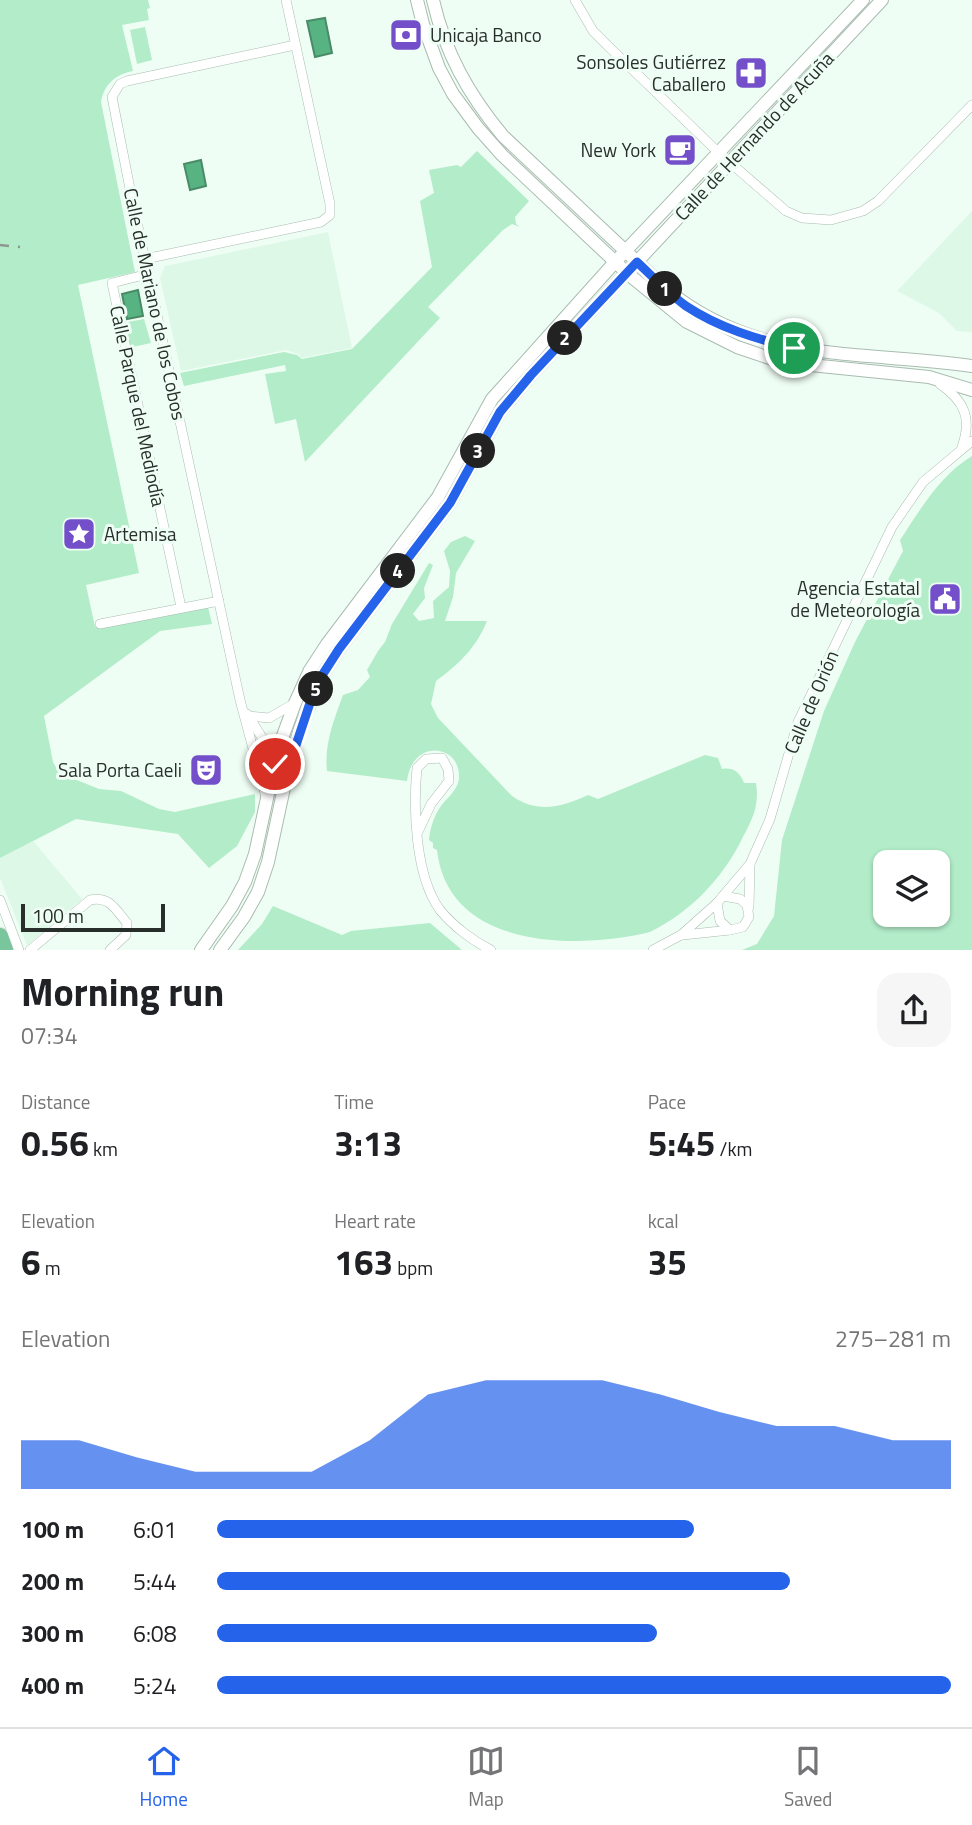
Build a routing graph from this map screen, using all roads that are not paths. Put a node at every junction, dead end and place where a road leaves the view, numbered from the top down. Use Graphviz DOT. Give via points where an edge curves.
graph roads {
  1 [pos="286,0"];
  2 [pos="417,0"];
  3 [pos="433,0"];
  4 [pos="575,0"];
  5 [pos="863,0"];
  6 [pos="882,0"];
  7 [pos="295,45"];
  8 [pos="972,105"];
  9 [pos="719,153"];
  10 [pos="731,162"];
  11 [pos="626,251"];
  12 [pos="145,259"];
  13 [pos="615,262"];
  14 [pos="637,262"];
  15 [pos="626,273"];
  16 [pos="148,274"];
  17 [pos="972,366"];
  18 [pos="929,377"];
  19 [pos="972,390"];
  20 [pos="969,415"];
  21 [pos="972,441"];
  22 [pos="962,447"];
  23 [pos="219,601"];
  24 [pos="181,607"];
  25 [pos="100,624"];
  26 [pos="240,700"];
  27 [pos="295,703"];
  28 [pos="248,716"];
  29 [pos="269,718"];
  30 [pos="256,729"];
  31 [pos="250,737"];
  32 [pos="252,748"];
  33 [pos="283,761"];
  34 [pos="267,798"];
  35 [pos="418,832"];
  36 [pos="750,864"];
  37 [pos="720,899"];
  38 [pos="0,900"];
  39 [pos="749,909"];
  40 [pos="730,930"];
  41 [pos="681,935"];
  42 [pos="0,936"];
  43 [pos="5,950"];
  44 [pos="19,950"];
  45 [pos="30,950"];
  46 [pos="110,950"];
  47 [pos="201,950"];
  48 [pos="220,950"];
  49 [pos="491,950"];
  50 [pos="653,950"];
  1 -- 7 [label="street"];
  2 -- 13 [label="street" via="439,68 478,128"];
  3 -- 11 [label="street" via="439,28 457,69 489,119"];
  4 -- 9 [label="street" via="593,31"];
  5 -- 9 [label="street, Calle de Hernando de Acuña"];
  6 -- 10 [label="street, Calle de Hernando de Acuña"];
  7 -- 12 [label="street, Calle de Mariano de los Cobos" via="127,81 114,91"];
  7 -- 12 [label="street" via="330,215 321,222"];
  8 -- 10 [label="street" via="878,201 863,211 831,220 802,218 786,211"];
  9 -- 10 [label="street"];
  9 -- 11 [label="street, Calle de Hernando de Acuña"];
  10 -- 14 [label="street, Calle de Hernando de Acuña"];
  11 -- 13 [label="street, Calle de Hernando de Acuña"];
  11 -- 14 [label="street"];
  12 -- 16 [label="street, Calle de Mariano de los Cobos"];
  13 -- 15 [label="street"];
  13 -- 27 [label="street, Calle de Hernando de Acuña" via="492,398 438,497 327,644"];
  14 -- 15 [label="street, Calle de Hernando de Acuña"];
  14 -- 17 [label="street" via="687,306 753,338 818,352"];
  15 -- 18 [label="street" via="687,322 737,347 781,362"];
  15 -- 33 [label="street, Calle de Hernando de Acuña" via="500,412 450,503 321,677"];
  16 -- 23 [label="street, Calle de Mariano de los Cobos"];
  16 -- 24 [label="street, Calle Parque del Mediodía" via="111,283"];
  18 -- 19 [label="street"];
  18 -- 20 [label="street" via="951,392"];
  20 -- 22 [label="street"];
  21 -- 22 [label="street, Calle de Orión"];
  22 -- 36 [label="street, Calle de Orión" via="923,482 892,527 798,722 770,819"];
  23 -- 24 [label="street"];
  23 -- 26 [label="street, Calle de Mariano de los Cobos"];
  24 -- 25 [label="street"];
  26 -- 28 [label="street, Calle de Mariano de los Cobos"];
  26 -- 31 [label="street, Calle de Mariano de los Cobos"];
  27 -- 29 [label="street"];
  27 -- 33 [label="street, Calle de Hernando de Acuña"];
  28 -- 29 [label="street"];
  28 -- 30 [label="street, Calle de Mariano de los Cobos"];
  29 -- 30 [label="street"];
  30 -- 31 [label="street"];
  30 -- 33 [label="street, Calle de Mariano de los Cobos"];
  31 -- 32 [label="street, Calle de Mariano de los Cobos"];
  32 -- 33 [label="street" via="263,758"];
  32 -- 34 [label="street, Calle de Mariano de los Cobos"];
  33 -- 34 [label="street"];
  33 -- 48 [label="street" via="268,862 244,917"];
  34 -- 47 [label="street" via="245,882"];
  35 -- 35 [label="street" via="449,781 442,758 426,759 417,768"];
  35 -- 49 [label="street" via="427,881 440,909"];
  36 -- 37 [label="street, Calle de Orión"];
  36 -- 39 [label="street, Calle de Orión"];
  37 -- 39 [label="street" via="740,899"];
  37 -- 40 [label="street" via="720,921"];
  37 -- 41 [label="street, Calle de Orión"];
  38 -- 44 [label="street"];
  39 -- 40 [label="street" via="746,924"];
  40 -- 41 [label="street, Calle de Orión"];
  41 -- 50 [label="street, Calle de Orión"];
  42 -- 43 [label="highway"];
  45 -- 46 [label="street" via="90,900 99,899 107,900 127,923 127,935"];
}
